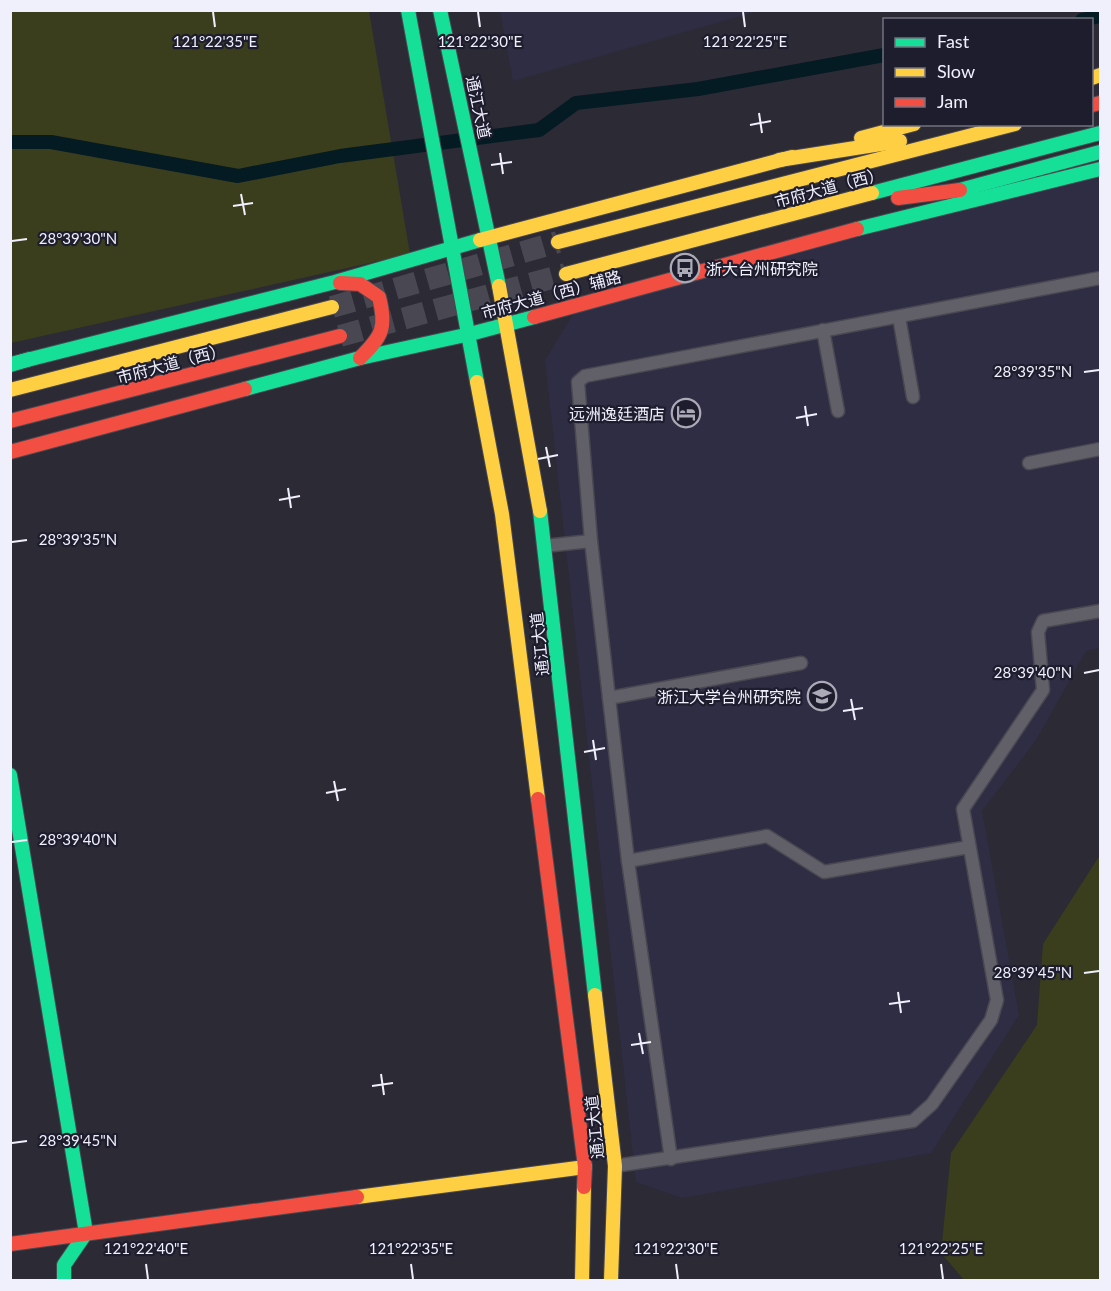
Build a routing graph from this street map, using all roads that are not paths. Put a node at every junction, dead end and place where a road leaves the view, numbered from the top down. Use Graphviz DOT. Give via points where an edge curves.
graph roads {
  1 [pos="408,10"];
  2 [pos="440,10"];
  3 [pos="906,126"];
  4 [pos="990,126"];
  5 [pos="1007,126"];
  6 [pos="467,132"];
  7 [pos="1101,133"];
  8 [pos="432,138"];
  9 [pos="1101,152"];
  10 [pos="779,160"];
  11 [pos="1101,169"];
  12 [pos="960,190"];
  13 [pos="811,209"];
  14 [pos="884,223"];
  15 [pos="489,237"];
  16 [pos="558,242"];
  17 [pos="453,248"];
  18 [pos="566,274"];
  19 [pos="1101,278"];
  20 [pos="335,282"];
  21 [pos="332,307"];
  22 [pos="899,317"];
  23 [pos="507,323"];
  24 [pos="823,330"];
  25 [pos="470,334"];
  26 [pos="340,336"];
  27 [pos="360,358"];
  28 [pos="10,364"];
  29 [pos="10,390"];
  30 [pos="913,397"];
  31 [pos="838,411"];
  32 [pos="10,421"];
  33 [pos="1101,449"];
  34 [pos="10,452"];
  35 [pos="1029,463"];
  36 [pos="591,541"];
  37 [pos="544,546"];
  38 [pos="1101,611"];
  39 [pos="801,663"];
  40 [pos="609,698"];
  41 [pos="10,775"];
  42 [pos="969,847"];
  43 [pos="628,861"];
  44 [pos="671,1159"];
  45 [pos="615,1166"];
  46 [pos="585,1167"];
  47 [pos="86,1233"];
  48 [pos="10,1244"];
  49 [pos="64,1281"];
  50 [pos="582,1281"];
  51 [pos="611,1281"];
  1 -- 8 [label="main road, 通江大道"];
  2 -- 6 [label="main road, 通江大道"];
  3 -- 10 [label="main road"];
  4 -- 10 [label="main road"];
  5 -- 16 [label="main road, 市府大道（西）"];
  6 -- 8 [label="main road" via="464,146 454,153 441,151"];
  6 -- 15 [label="main road, 通江大道"];
  7 -- 13 [label="main road, 市府大道（西）"];
  8 -- 17 [label="main road, 通江大道"];
  9 -- 12 [label="main road"];
  10 -- 15 [label="main road"];
  11 -- 14 [label="main road, 市府大道（西）辅路"];
  12 -- 13 [label="main road"];
  12 -- 14 [label="main road"];
  13 -- 18 [label="main road, 市府大道（西）"];
  14 -- 23 [label="main road, 市府大道（西）辅路"];
  15 -- 17 [label="main road"];
  15 -- 23 [label="main road, 通江大道"];
  17 -- 20 [label="main road"];
  17 -- 25 [label="main road, 通江大道"];
  19 -- 22 [label="street"];
  20 -- 27 [label="main road" via="360,284 379,297 385,316 383,326 378,340"];
  20 -- 28 [label="main road"];
  21 -- 29 [label="main road, 市府大道（西）"];
  22 -- 24 [label="street"];
  22 -- 30 [label="street"];
  23 -- 25 [label="main road, 市府大道（西）辅路"];
  23 -- 37 [label="main road, 通江大道"];
  24 -- 31 [label="street"];
  24 -- 36 [label="street" via="585,376 578,382"];
  25 -- 27 [label="main road, 市府大道（西）辅路"];
  25 -- 46 [label="main road, 通江大道" via="502,513"];
  26 -- 32 [label="main road, 市府大道（西）"];
  27 -- 34 [label="main road, 市府大道（西）辅路"];
  33 -- 35 [label="street"];
  36 -- 37 [label="street"];
  36 -- 40 [label="street"];
  37 -- 45 [label="main road, 通江大道"];
  38 -- 42 [label="street" via="1043,621 1038,632 1044,690 963,809"];
  39 -- 40 [label="street"];
  40 -- 43 [label="street"];
  41 -- 47 [label="main road"];
  42 -- 43 [label="street" via="824,872 767,836"];
  42 -- 44 [label="street" via="997,1000 991,1020 932,1104 913,1121"];
  43 -- 44 [label="street"];
  44 -- 45 [label="street"];
  45 -- 51 [label="main road, 通江大道"];
  46 -- 47 [label="main road"];
  46 -- 50 [label="main road, 通江大道"];
  47 -- 48 [label="main road"];
  47 -- 49 [label="main road" via="64,1265"];
}
